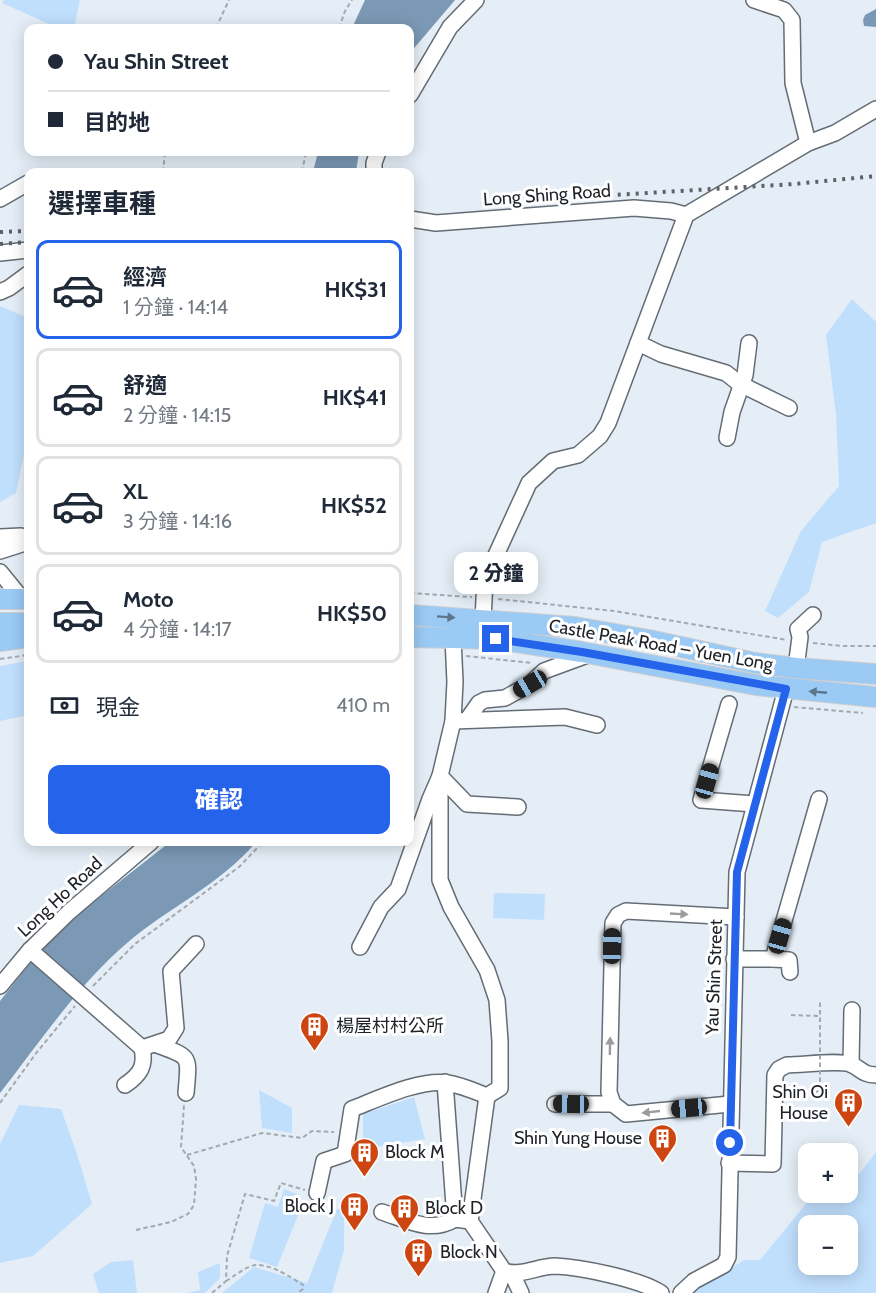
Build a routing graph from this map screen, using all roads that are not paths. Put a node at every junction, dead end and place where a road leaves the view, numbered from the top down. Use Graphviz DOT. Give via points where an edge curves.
graph roads {
  1 [pos="476,0"];
  2 [pos="754,0"];
  3 [pos="414,88"];
  4 [pos="876,109"];
  5 [pos="808,143"];
  6 [pos="24,185"];
  7 [pos="0,199"];
  8 [pos="686,215"];
  9 [pos="414,220"];
  10 [pos="24,250"];
  11 [pos="0,253"];
  12 [pos="24,277"];
  13 [pos="0,292"];
  14 [pos="638,343"];
  15 [pos="749,343"];
  16 [pos="740,384"];
  17 [pos="789,408"];
  18 [pos="727,438"];
  19 [pos="0,537"];
  20 [pos="24,538"];
  21 [pos="24,542"];
  22 [pos="0,551"];
  23 [pos="0,572"];
  24 [pos="24,598"];
  25 [pos="0,599"];
  26 [pos="24,599"];
  27 [pos="414,615"];
  28 [pos="813,615"];
  29 [pos="483,620"];
  30 [pos="0,623"];
  31 [pos="24,624"];
  32 [pos="414,638"];
  33 [pos="24,639"];
  34 [pos="0,641"];
  35 [pos="453,646"];
  36 [pos="590,654"];
  37 [pos="796,668"];
  38 [pos="876,674"];
  39 [pos="784,697"];
  40 [pos="876,697"];
  41 [pos="729,704"];
  42 [pos="460,721"];
  43 [pos="597,725"];
  44 [pos="440,776"];
  45 [pos="819,799"];
  46 [pos="754,804"];
  47 [pos="518,807"];
  48 [pos="414,844"];
  49 [pos="146,846"];
  50 [pos="413,846"];
  51 [pos="736,917"];
  52 [pos="196,944"];
  53 [pos="360,947"];
  54 [pos="30,950"];
  55 [pos="734,959"];
  56 [pos="773,959"];
  57 [pos="790,972"];
  58 [pos="0,986"];
  59 [pos="852,1010"];
  60 [pos="149,1047"];
  61 [pos="851,1064"];
  62 [pos="876,1075"];
  63 [pos="445,1082"];
  64 [pos="125,1085"];
  65 [pos="186,1093"];
  66 [pos="487,1096"];
  67 [pos="555,1104"];
  68 [pos="613,1104"];
  69 [pos="730,1104"];
  70 [pos="729,1163"];
  71 [pos="317,1193"];
  72 [pos="382,1212"];
  73 [pos="462,1220"];
  74 [pos="508,1273"];
  75 [pos="496,1293"];
  76 [pos="521,1293"];
  77 [pos="661,1293"];
  78 [pos="681,1293"];
  1 -- 3 [label="street" via="450,27"];
  2 -- 5 [label="street" via="784,10 792,20 793,83"];
  4 -- 5 [label="street" via="835,133"];
  5 -- 8 [label="street"];
  6 -- 7 [label="street"];
  8 -- 9 [label="street, Long Shing Road" via="634,208 436,223"];
  8 -- 14 [label="street"];
  10 -- 11 [label="street"];
  12 -- 13 [label="street"];
  14 -- 16 [label="street" via="726,373"];
  14 -- 29 [label="street" via="600,436 578,455 553,461 529,483 485,579"];
  15 -- 16 [label="street"];
  16 -- 17 [label="street"];
  16 -- 18 [label="street"];
  19 -- 20 [label="street"];
  21 -- 22 [label="street"];
  23 -- 24 [label="street"];
  25 -- 26 [label="main road"];
  27 -- 29 [label="main road, Castle Peak Road – Yuen Long, one-way"];
  28 -- 37 [label="street" via="798,629"];
  29 -- 37 [label="main road, Castle Peak Road – Yuen Long" via="575,627"];
  30 -- 31 [label="main road"];
  32 -- 35 [label="main road, Castle Peak Road – Yuen Long"];
  33 -- 34 [label="main road"];
  35 -- 36 [label="main road, Castle Peak Road – Yuen Long" via="496,639"];
  35 -- 42 [label="street"];
  36 -- 39 [label="main road, Castle Peak Road – Yuen Long"];
  36 -- 42 [label="street" via="544,672 505,698 479,703"];
  37 -- 38 [label="main road, Castle Peak Road – Yuen Long"];
  40 -- 39 [label="main road, Castle Peak Road – Yuen Long, one-way"];
  39 -- 46 [label="street, Yau Shin Street"];
  41 -- 46 [label="street" via="702,800"];
  42 -- 43 [label="street" via="566,717"];
  42 -- 44 [label="street"];
  44 -- 47 [label="street" via="467,804"];
  44 -- 48 [label="street"];
  44 -- 66 [label="street" via="440,880 487,970 497,1000 500,1088"];
  45 -- 56 [label="street"];
  46 -- 51 [label="street, Yau Shin Street" via="737,872"];
  49 -- 54 [label="street, Long Ho Road"];
  50 -- 53 [label="street" via="398,890 381,907"];
  51 -- 55 [label="street, Yau Shin Street"];
  68 -- 51 [label="street, one-way" via="609,1092 613,923 618,915 626,911"];
  52 -- 60 [label="street" via="171,971 176,1028 169,1040"];
  54 -- 58 [label="street, Long Ho Road"];
  54 -- 60 [label="street"];
  55 -- 56 [label="street"];
  55 -- 69 [label="street, Yau Shin Street"];
  56 -- 57 [label="street" via="789,960"];
  59 -- 61 [label="street"];
  60 -- 64 [label="street" via="138,1076"];
  60 -- 65 [label="street" via="181,1053 186,1058"];
  61 -- 62 [label="street" via="868,1075"];
  61 -- 70 [label="street" via="787,1065 779,1069 775,1075 773,1164"];
  63 -- 66 [label="street"];
  63 -- 71 [label="street" via="425,1084 352,1109 345,1154 324,1161"];
  63 -- 73 [label="street"];
  66 -- 73 [label="street"];
  67 -- 68 [label="street"];
  69 -- 68 [label="street, one-way" via="626,1114"];
  69 -- 70 [label="street, Yau Shin Street"];
  70 -- 78 [label="street, Yau Shin Street" via="728,1257 724,1265 703,1275"];
  72 -- 73 [label="street" via="428,1227"];
  73 -- 74 [label="street"];
  74 -- 75 [label="street"];
  74 -- 76 [label="street"];
  74 -- 77 [label="street" via="553,1266 603,1273"];
}
